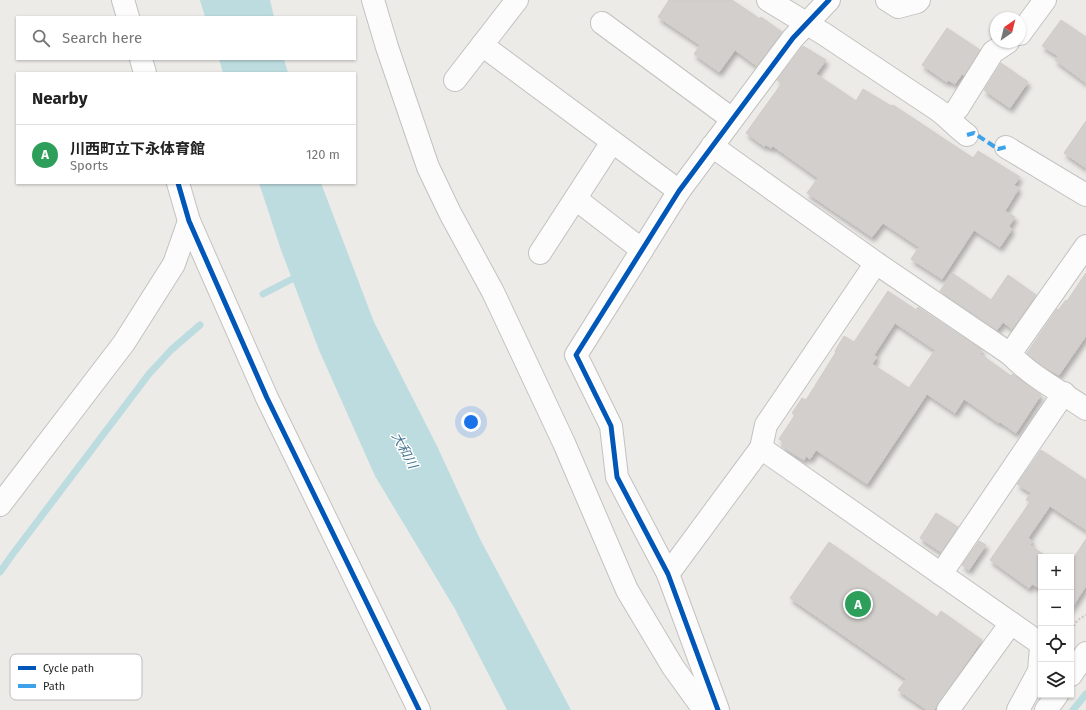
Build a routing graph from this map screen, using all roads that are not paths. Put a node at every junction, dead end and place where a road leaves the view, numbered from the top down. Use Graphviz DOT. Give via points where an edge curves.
graph roads {
  1 [pos="123,0"];
  2 [pos="373,0"];
  3 [pos="517,0"];
  4 [pos="768,0"];
  5 [pos="829,0"];
  6 [pos="887,0"];
  7 [pos="918,0"];
  8 [pos="1045,0"];
  9 [pos="128,16"];
  10 [pos="602,23"];
  11 [pos="807,24"];
  12 [pos="1026,26"];
  13 [pos="482,45"];
  14 [pos="999,48"];
  15 [pos="141,60"];
  16 [pos="145,72"];
  17 [pos="455,80"];
  18 [pos="949,118"];
  19 [pos="732,119"];
  20 [pos="967,135"];
  21 [pos="612,142"];
  22 [pos="712,146"];
  23 [pos="1006,147"];
  24 [pos="178,184"];
  25 [pos="679,191"];
  26 [pos="1086,195"];
  27 [pos="576,199"];
  28 [pos="189,221"];
  29 [pos="1086,246"];
  30 [pos="642,250"];
  31 [pos="540,253"];
  32 [pos="876,263"];
  33 [pos="1010,354"];
  34 [pos="1064,393"];
  35 [pos="1086,409"];
  36 [pos="761,448"];
  37 [pos="0,505"];
  38 [pos="668,574"];
  39 [pos="941,574"];
  40 [pos="1011,623"];
  41 [pos="1038,642"];
  42 [pos="1086,653"];
  43 [pos="1040,662"];
  44 [pos="1074,670"];
  45 [pos="1054,698"];
  46 [pos="419,710"];
  47 [pos="704,710"];
  48 [pos="718,710"];
  49 [pos="948,710"];
  50 [pos="1018,710"];
  51 [pos="1046,710"];
  1 -- 9 [label="street"];
  2 -- 47 [label="street" via="423,152 450,213 493,292 550,414 626,590 673,667"];
  3 -- 13 [label="street"];
  4 -- 11 [label="street"];
  5 -- 11 [label="street"];
  6 -- 7 [label="street" via="898,7"];
  8 -- 12 [label="street"];
  10 -- 19 [label="street"];
  11 -- 18 [label="street"];
  11 -- 19 [label="street" via="793,38"];
  13 -- 17 [label="street"];
  13 -- 21 [label="street"];
  14 -- 18 [label="street" via="993,52"];
  15 -- 16 [label="street"];
  18 -- 20 [label="street"];
  19 -- 22 [label="street"];
  21 -- 25 [label="street"];
  21 -- 27 [label="street"];
  22 -- 25 [label="street"];
  22 -- 32 [label="street"];
  23 -- 26 [label="street"];
  24 -- 28 [label="street"];
  25 -- 30 [label="street"];
  27 -- 30 [label="street"];
  27 -- 31 [label="street"];
  28 -- 37 [label="street" via="174,264 124,343"];
  28 -- 46 [label="street" via="268,398"];
  29 -- 33 [label="street"];
  30 -- 38 [label="street" via="576,355 611,426 617,477"];
  32 -- 33 [label="street"];
  32 -- 36 [label="street" via="766,425"];
  33 -- 34 [label="street" via="1020,365"];
  34 -- 35 [label="street"];
  34 -- 39 [label="street"];
  36 -- 38 [label="street"];
  36 -- 39 [label="street"];
  38 -- 48 [label="street"];
  39 -- 40 [label="street"];
  40 -- 41 [label="street"];
  40 -- 49 [label="street"];
  42 -- 44 [label="street"];
  43 -- 50 [label="street" via="1039,671"];
  45 -- 51 [label="street"];
}
